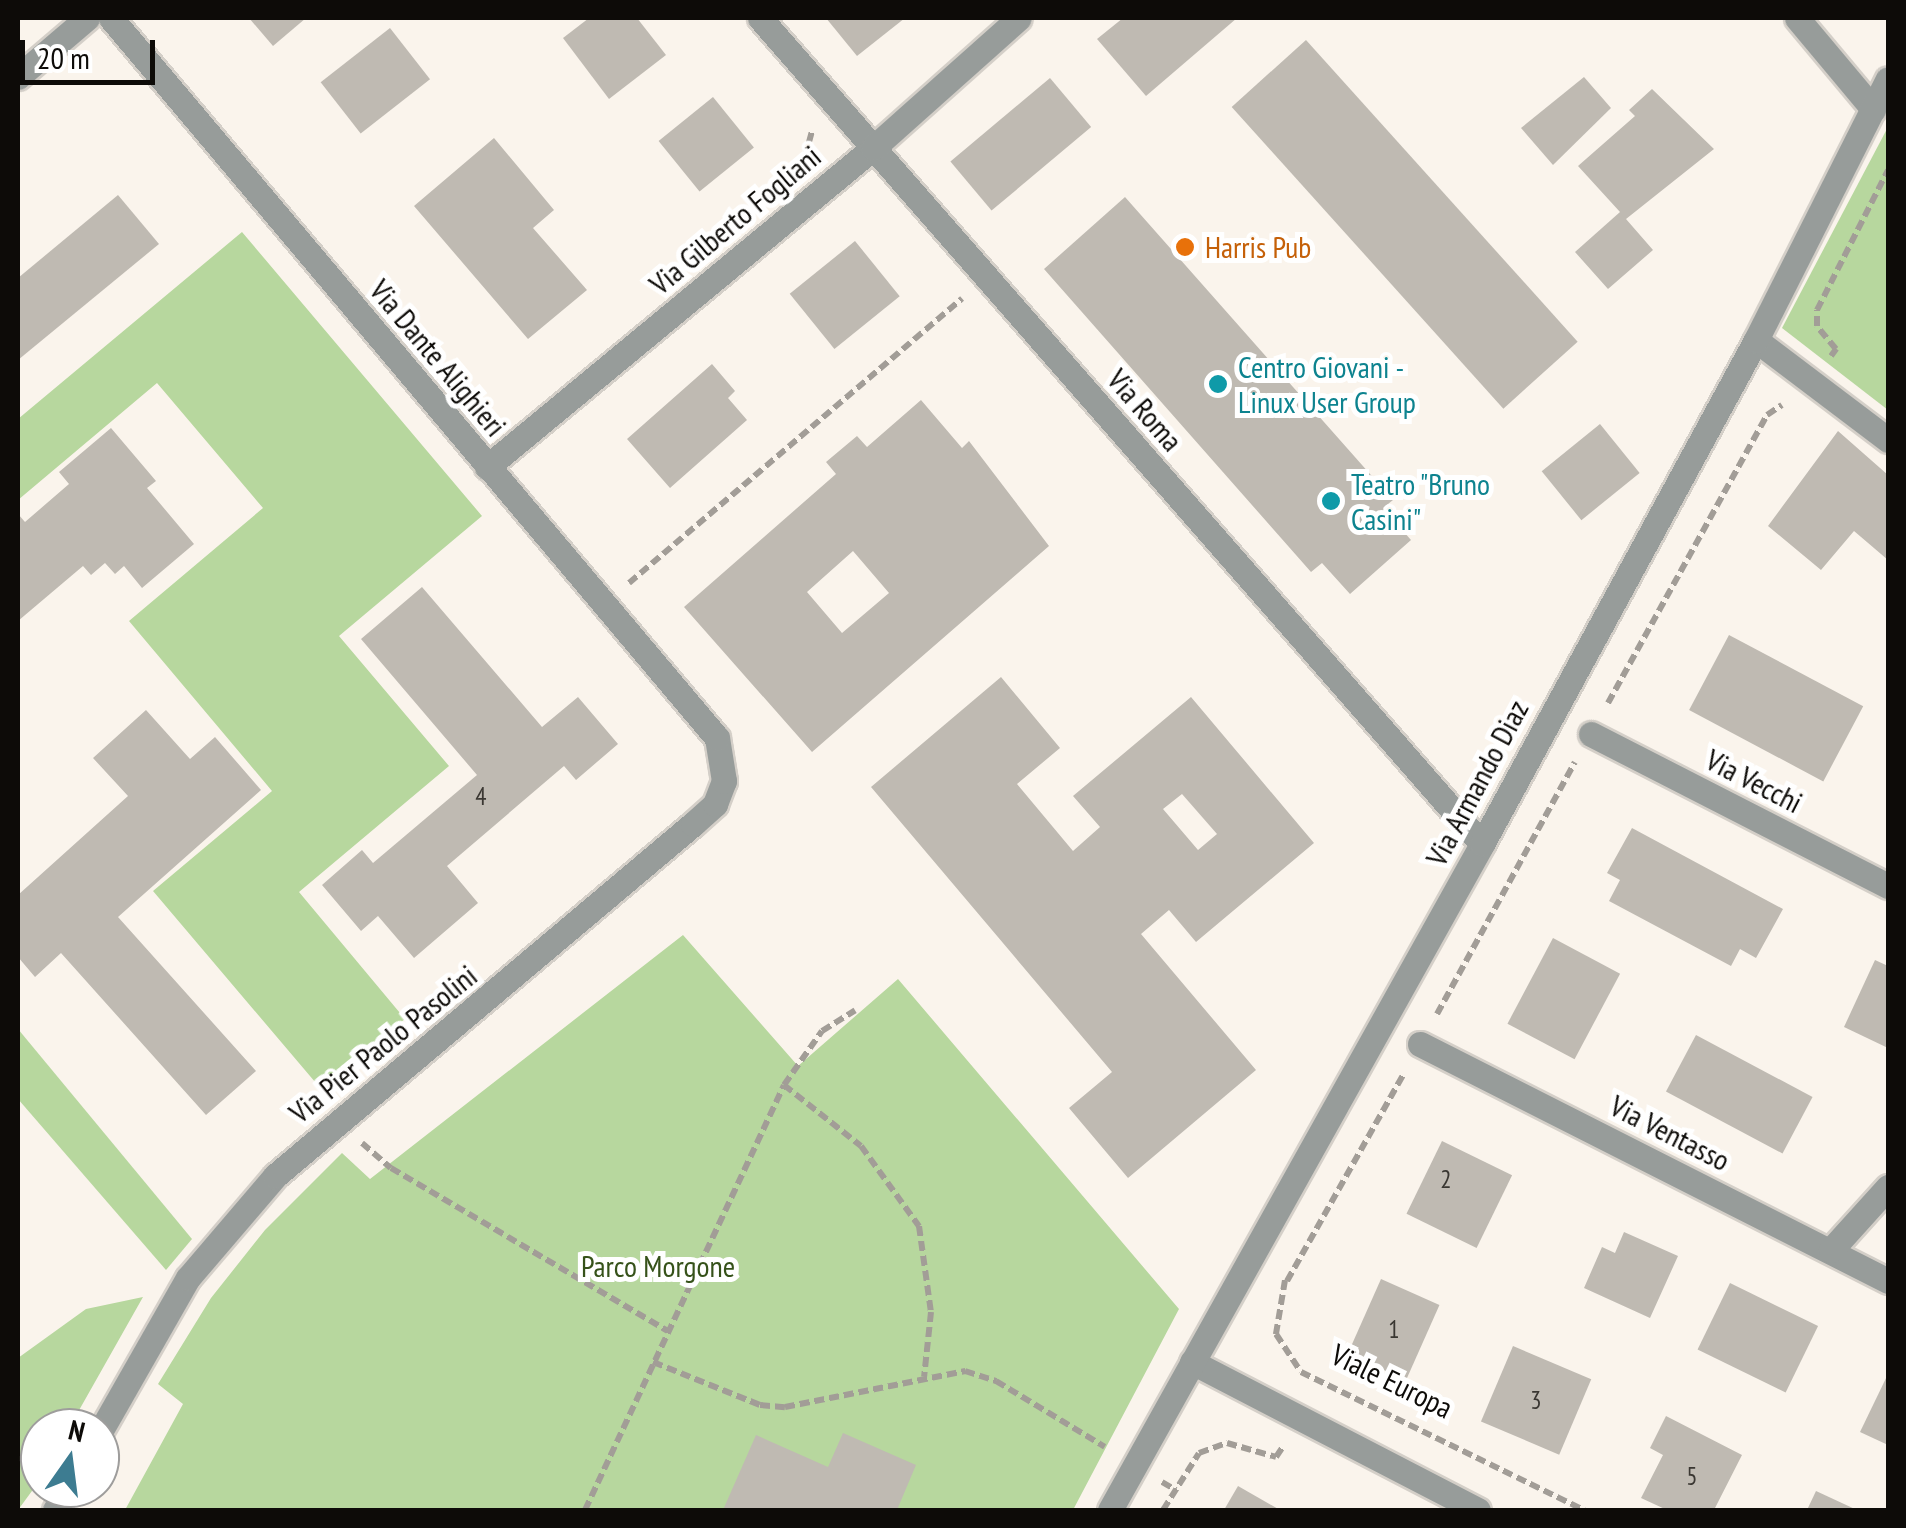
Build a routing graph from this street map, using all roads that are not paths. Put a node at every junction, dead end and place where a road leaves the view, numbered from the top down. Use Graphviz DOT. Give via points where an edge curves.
graph roads {
  1 [pos="87,18"];
  2 [pos="112,18"];
  3 [pos="760,18"];
  4 [pos="1019,18"];
  5 [pos="1797,18"];
  6 [pos="18,77"];
  7 [pos="1888,80"];
  8 [pos="1873,110"];
  9 [pos="873,148"];
  10 [pos="1756,340"];
  11 [pos="1888,440"];
  12 [pos="487,467"];
  13 [pos="1591,734"];
  14 [pos="717,738"];
  15 [pos="1482,844"];
  16 [pos="1888,886"];
  17 [pos="1420,1044"];
  18 [pos="1888,1187"];
  19 [pos="1831,1250"];
  20 [pos="1888,1281"];
  21 [pos="1192,1362"];
  22 [pos="114,1408"];
  23 [pos="1110,1510"];
  24 [pos="1478,1510"];
  1 -- 6 [label="street"];
  2 -- 12 [label="street, Via Dante Alighieri"];
  3 -- 9 [label="street, Via Roma"];
  4 -- 9 [label="street, Via Gilberto Fogliani"];
  5 -- 8 [label="street"];
  7 -- 8 [label="street, Via Armando Diaz"];
  8 -- 10 [label="street, Via Armando Diaz"];
  9 -- 12 [label="street, Via Gilberto Fogliani"];
  9 -- 15 [label="street, Via Roma"];
  10 -- 11 [label="street"];
  10 -- 15 [label="street, Via Armando Diaz"];
  12 -- 14 [label="street, Via Dante Alighieri"];
  13 -- 16 [label="street, Via Vecchi"];
  14 -- 22 [label="street, Via Pier Paolo Pasolini" via="724,782 714,804 274,1176 188,1278"];
  15 -- 21 [label="street, Via Armando Diaz"];
  17 -- 19 [label="street, Via Ventasso"];
  18 -- 19 [label="street"];
  19 -- 20 [label="street, Via Ventasso"];
  21 -- 23 [label="street, Via Armando Diaz"];
  21 -- 24 [label="street"];
}
